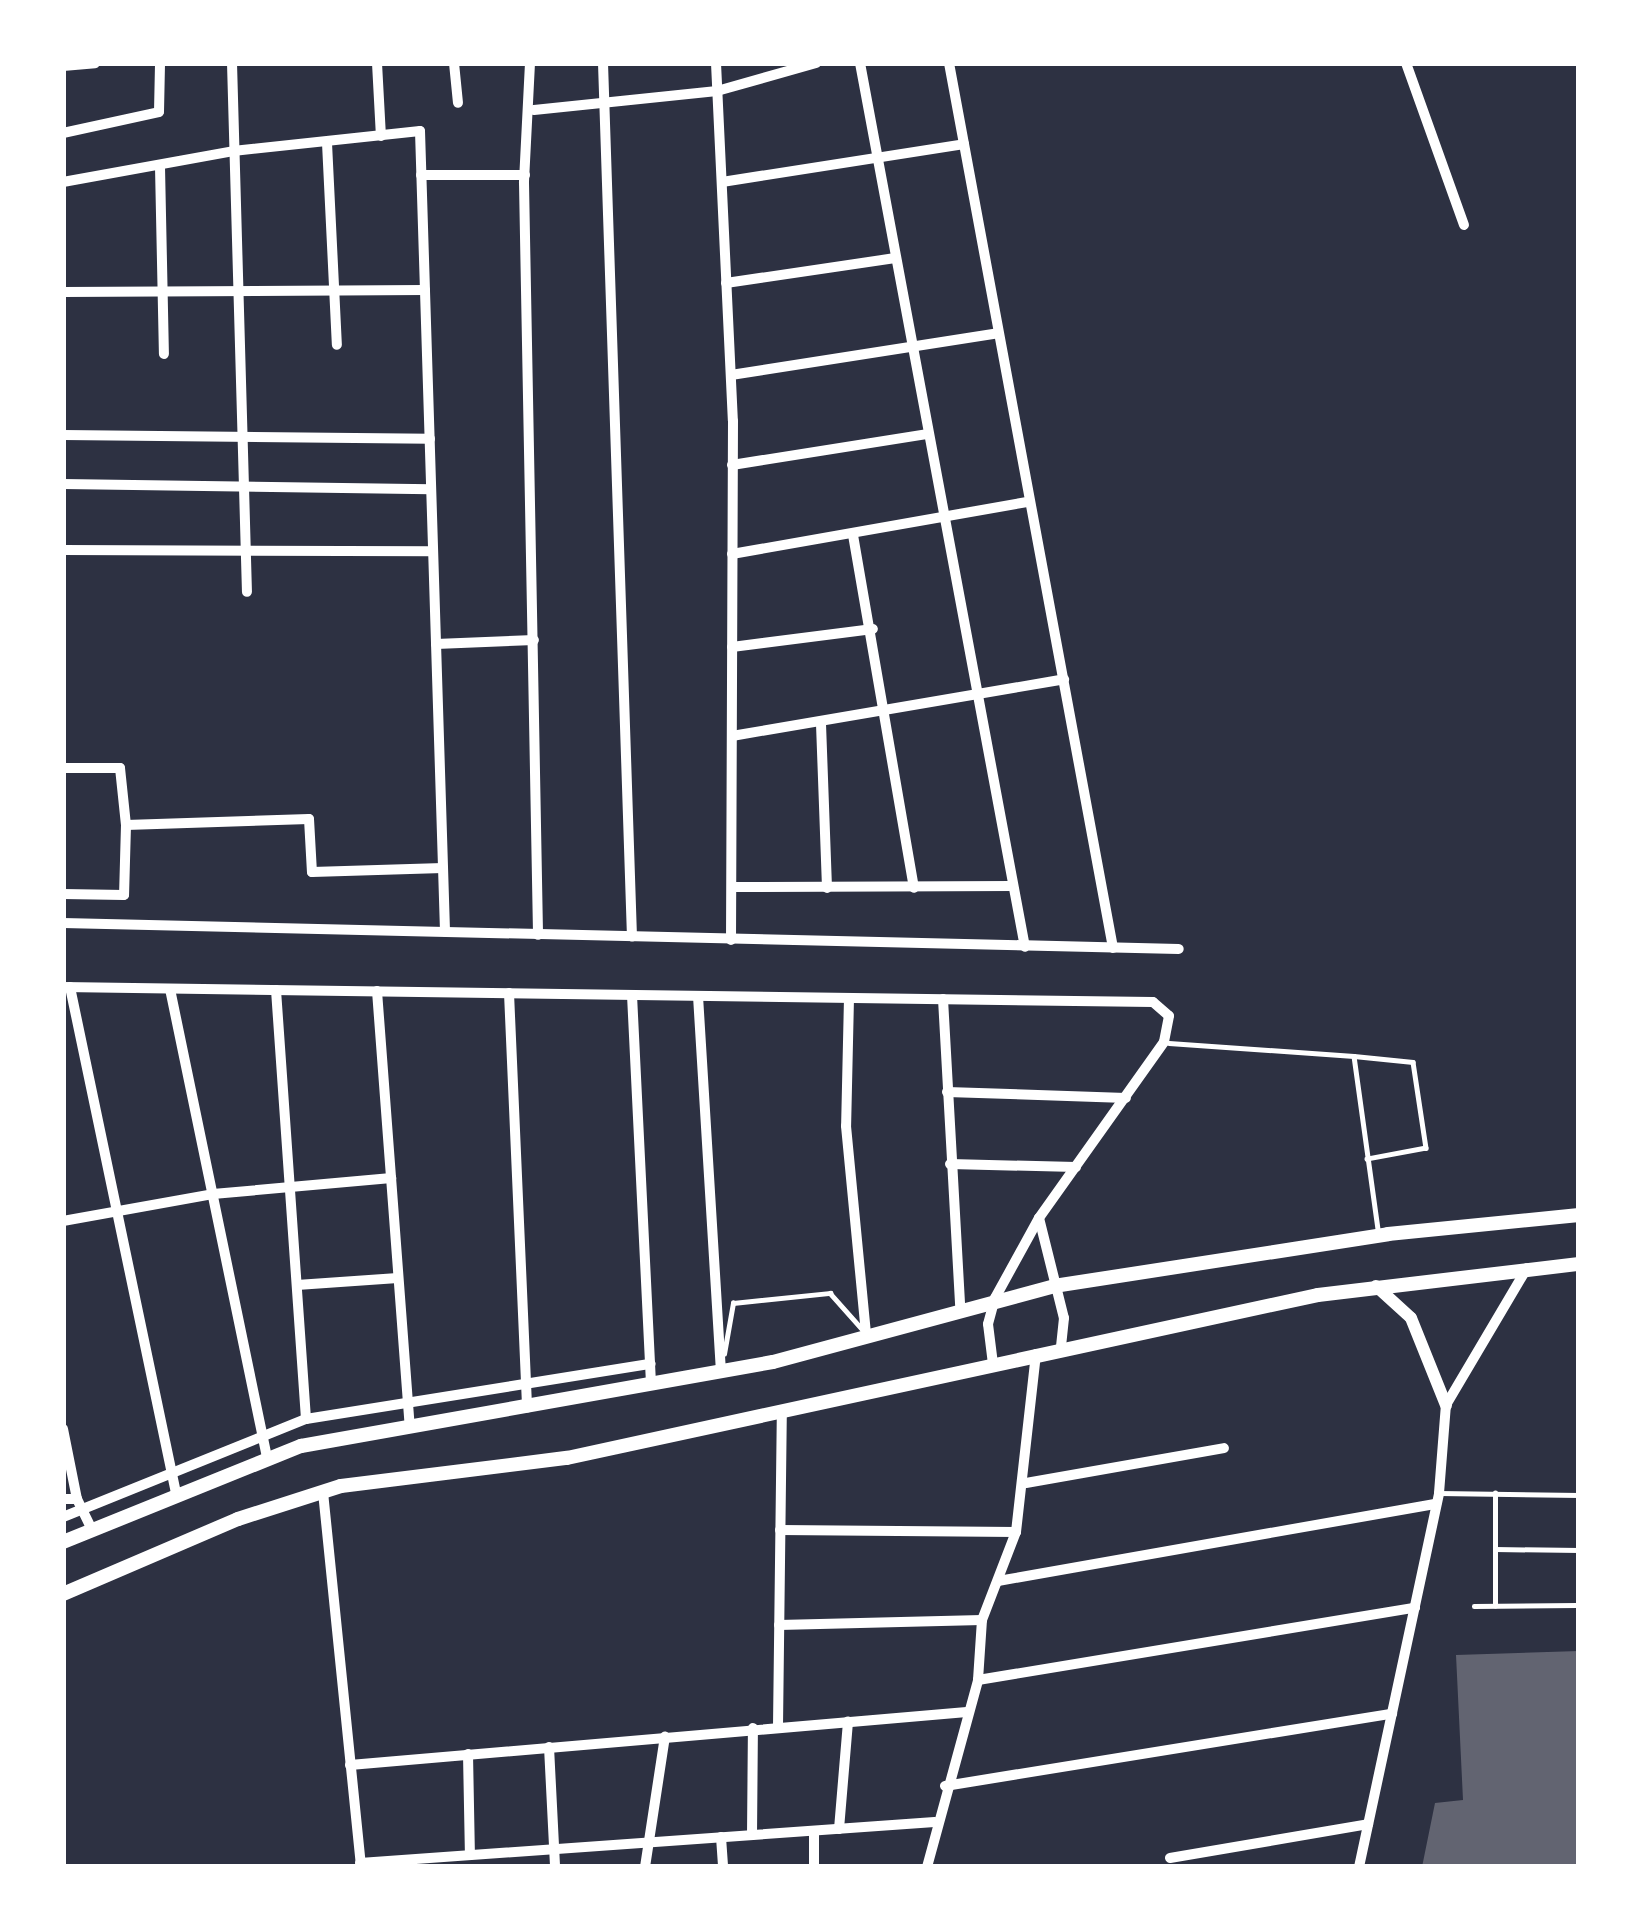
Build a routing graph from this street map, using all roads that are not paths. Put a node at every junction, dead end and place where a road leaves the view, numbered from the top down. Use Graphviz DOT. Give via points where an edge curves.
graph roads {
  1 [pos="95,63"];
  2 [pos="160,63"];
  3 [pos="232,63"];
  4 [pos="377,63"];
  5 [pos="454,63"];
  6 [pos="530,63"];
  7 [pos="602,63"];
  8 [pos="716,63"];
  9 [pos="816,63"];
  10 [pos="860,63"];
  11 [pos="949,63"];
  12 [pos="1406,63"];
  13 [pos="63,65"];
  14 [pos="717,91"];
  15 [pos="458,103"];
  16 [pos="607,105"];
  17 [pos="534,110"];
  18 [pos="63,133"];
  19 [pos="381,136"];
  20 [pos="327,143"];
  21 [pos="964,144"];
  22 [pos="233,151"];
  23 [pos="878,160"];
  24 [pos="160,167"];
  25 [pos="421,175"];
  26 [pos="525,175"];
  27 [pos="63,182"];
  28 [pos="722,182"];
  29 [pos="1464,225"];
  30 [pos="895,258"];
  31 [pos="726,284"];
  32 [pos="243,287"];
  33 [pos="164,289"];
  34 [pos="334,290"];
  35 [pos="425,290"];
  36 [pos="63,292"];
  37 [pos="998,333"];
  38 [pos="337,346"];
  39 [pos="911,347"];
  40 [pos="164,355"];
  41 [pos="730,375"];
  42 [pos="241,433"];
  43 [pos="927,434"];
  44 [pos="63,435"];
  45 [pos="430,439"];
  46 [pos="733,466"];
  47 [pos="63,484"];
  48 [pos="243,484"];
  49 [pos="431,489"];
  50 [pos="1028,502"];
  51 [pos="942,521"];
  52 [pos="853,536"];
  53 [pos="248,548"];
  54 [pos="63,550"];
  55 [pos="434,550"];
  56 [pos="732,554"];
  57 [pos="247,592"];
  58 [pos="873,629"];
  59 [pos="534,640"];
  60 [pos="436,644"];
  61 [pos="732,647"];
  62 [pos="1064,679"];
  63 [pos="976,697"];
  64 [pos="889,714"];
  65 [pos="821,724"];
  66 [pos="732,736"];
  67 [pos="63,768"];
  68 [pos="126,825"];
  69 [pos="443,868"];
  70 [pos="1013,886"];
  71 [pos="732,887"];
  72 [pos="827,888"];
  73 [pos="914,888"];
  74 [pos="63,894"];
  75 [pos="63,923"];
  76 [pos="445,932"];
  77 [pos="538,934"];
  78 [pos="632,938"];
  79 [pos="731,940"];
  80 [pos="1025,947"];
  81 [pos="1113,948"];
  82 [pos="1179,949"];
  83 [pos="67,987"];
  84 [pos="170,989"];
  85 [pos="276,990"];
  86 [pos="377,992"];
  87 [pos="508,993"];
  88 [pos="632,995"];
  89 [pos="698,996"];
  90 [pos="849,998"];
  91 [pos="943,999"];
  92 [pos="1164,1042"];
  93 [pos="1354,1056"];
  94 [pos="947,1092"];
  95 [pos="1126,1098"];
  96 [pos="1367,1159"];
  97 [pos="950,1164"];
  98 [pos="1076,1167"];
  99 [pos="391,1178"];
  100 [pos="291,1187"];
  101 [pos="213,1194"];
  102 [pos="119,1212"];
  103 [pos="1579,1215"];
  104 [pos="1039,1218"];
  105 [pos="63,1221"];
  106 [pos="1379,1235"];
  107 [pos="1579,1264"];
  108 [pos="1529,1266"];
  109 [pos="398,1278"];
  110 [pos="297,1285"];
  111 [pos="1054,1286"];
  112 [pos="1375,1286"];
  113 [pos="995,1298"];
  114 [pos="960,1306"];
  115 [pos="866,1334"];
  116 [pos="1061,1348"];
  117 [pos="1036,1354"];
  118 [pos="650,1364"];
  119 [pos="993,1364"];
  120 [pos="721,1372"];
  121 [pos="526,1381"];
  122 [pos="651,1384"];
  123 [pos="408,1398"];
  124 [pos="1446,1406"];
  125 [pos="527,1408"];
  126 [pos="782,1411"];
  127 [pos="306,1419"];
  128 [pos="410,1428"];
  129 [pos="63,1429"];
  130 [pos="263,1437"];
  131 [pos="1224,1448"];
  132 [pos="267,1459"];
  133 [pos="172,1472"];
  134 [pos="1026,1483"];
  135 [pos="322,1492"];
  136 [pos="176,1493"];
  137 [pos="1496,1493"];
  138 [pos="1579,1495"];
  139 [pos="1438,1499"];
  140 [pos="74,1502"];
  141 [pos="63,1517"];
  142 [pos="92,1530"];
  143 [pos="780,1531"];
  144 [pos="1016,1532"];
  145 [pos="63,1542"];
  146 [pos="1495,1549"];
  147 [pos="1579,1550"];
  148 [pos="998,1581"];
  149 [pos="63,1594"];
  150 [pos="1576,1605"];
  151 [pos="1474,1606"];
  152 [pos="1495,1606"];
  153 [pos="1415,1608"];
  154 [pos="982,1620"];
  155 [pos="779,1625"];
  156 [pos="978,1679"];
  157 [pos="967,1712"];
  158 [pos="1392,1714"];
  159 [pos="848,1720"];
  160 [pos="778,1726"];
  161 [pos="753,1728"];
  162 [pos="664,1737"];
  163 [pos="549,1747"];
  164 [pos="468,1754"];
  165 [pos="350,1765"];
  166 [pos="945,1786"];
  167 [pos="935,1822"];
  168 [pos="1368,1824"];
  169 [pos="838,1829"];
  170 [pos="814,1831"];
  171 [pos="752,1835"];
  172 [pos="721,1837"];
  173 [pos="645,1843"];
  174 [pos="554,1849"];
  175 [pos="470,1855"];
  176 [pos="1170,1858"];
  177 [pos="361,1865"];
  178 [pos="555,1867"];
  179 [pos="645,1867"];
  180 [pos="723,1867"];
  181 [pos="814,1867"];
  182 [pos="927,1867"];
  183 [pos="1359,1867"];
  1 -- 13 [label="street"];
  2 -- 18 [label="street" via="159,112"];
  3 -- 22 [label="street"];
  4 -- 19 [label="street"];
  5 -- 15 [label="street"];
  6 -- 17 [label="street"];
  7 -- 16 [label="street"];
  8 -- 14 [label="street"];
  9 -- 14 [label="street"];
  10 -- 23 [label="street"];
  11 -- 21 [label="street"];
  12 -- 29 [label="street"];
  14 -- 16 [label="street"];
  14 -- 28 [label="street"];
  16 -- 17 [label="street"];
  16 -- 78 [label="street"];
  17 -- 26 [label="street"];
  19 -- 20 [label="street"];
  19 -- 25 [label="street" via="419,131"];
  20 -- 22 [label="street"];
  20 -- 34 [label="street"];
  21 -- 23 [label="street"];
  21 -- 37 [label="street"];
  22 -- 24 [label="street"];
  22 -- 32 [label="street"];
  23 -- 28 [label="street"];
  23 -- 30 [label="street"];
  24 -- 27 [label="street"];
  24 -- 33 [label="street"];
  25 -- 26 [label="street"];
  25 -- 35 [label="street"];
  26 -- 59 [label="street"];
  28 -- 31 [label="street"];
  30 -- 31 [label="street"];
  30 -- 39 [label="street"];
  31 -- 41 [label="street"];
  32 -- 33 [label="street"];
  32 -- 34 [label="street"];
  32 -- 42 [label="street"];
  33 -- 36 [label="street"];
  33 -- 40 [label="street"];
  34 -- 35 [label="street"];
  34 -- 38 [label="street"];
  35 -- 45 [label="street"];
  37 -- 39 [label="street"];
  37 -- 50 [label="street"];
  39 -- 41 [label="street"];
  39 -- 43 [label="street"];
  41 -- 46 [label="street"];
  42 -- 44 [label="street"];
  42 -- 45 [label="street"];
  42 -- 48 [label="street"];
  43 -- 46 [label="street"];
  43 -- 51 [label="street"];
  45 -- 49 [label="street"];
  46 -- 56 [label="street"];
  47 -- 48 [label="street"];
  48 -- 49 [label="street"];
  48 -- 53 [label="street"];
  49 -- 55 [label="street"];
  50 -- 51 [label="street"];
  50 -- 62 [label="street"];
  51 -- 52 [label="street"];
  51 -- 63 [label="street"];
  52 -- 56 [label="street"];
  52 -- 58 [label="street"];
  53 -- 54 [label="street"];
  53 -- 55 [label="street"];
  53 -- 57 [label="street"];
  55 -- 60 [label="street"];
  56 -- 61 [label="street"];
  58 -- 61 [label="street"];
  58 -- 64 [label="street"];
  59 -- 60 [label="street"];
  59 -- 77 [label="street"];
  60 -- 69 [label="street"];
  61 -- 66 [label="street"];
  62 -- 63 [label="street"];
  62 -- 81 [label="street"];
  63 -- 64 [label="street"];
  63 -- 70 [label="street"];
  64 -- 65 [label="street"];
  64 -- 73 [label="street"];
  65 -- 66 [label="street"];
  65 -- 72 [label="street"];
  66 -- 71 [label="street"];
  67 -- 68 [label="street" via="120,768"];
  68 -- 69 [label="street" via="309,820 312,872"];
  68 -- 74 [label="street" via="124,895"];
  69 -- 76 [label="street"];
  70 -- 73 [label="street"];
  70 -- 80 [label="street"];
  71 -- 72 [label="street"];
  71 -- 79 [label="street"];
  72 -- 73 [label="street"];
  75 -- 76 [label="street"];
  76 -- 77 [label="street"];
  77 -- 78 [label="street"];
  78 -- 79 [label="street"];
  79 -- 80 [label="street"];
  80 -- 81 [label="street"];
  81 -- 82 [label="street"];
  83 -- 84 [label="street"];
  83 -- 102 [label="street"];
  84 -- 85 [label="street"];
  84 -- 101 [label="street"];
  85 -- 86 [label="street"];
  85 -- 100 [label="street"];
  86 -- 87 [label="street"];
  86 -- 99 [label="street"];
  87 -- 88 [label="street"];
  87 -- 121 [label="street"];
  88 -- 89 [label="street"];
  88 -- 118 [label="street"];
  89 -- 90 [label="street"];
  89 -- 120 [label="street"];
  90 -- 91 [label="street"];
  90 -- 115 [label="street" via="846,1126"];
  91 -- 92 [label="street" via="1153,1002 1169,1016"];
  91 -- 94 [label="street"];
  92 -- 93 [label="lane"];
  92 -- 95 [label="street"];
  93 -- 96 [label="lane"];
  93 -- 96 [label="lane" via="1413,1062 1426,1148"];
  94 -- 95 [label="street"];
  94 -- 97 [label="street"];
  95 -- 98 [label="street"];
  96 -- 106 [label="lane"];
  97 -- 98 [label="street"];
  97 -- 114 [label="street"];
  98 -- 104 [label="street"];
  99 -- 100 [label="street"];
  99 -- 109 [label="street"];
  100 -- 101 [label="street"];
  100 -- 110 [label="street"];
  101 -- 102 [label="street"];
  101 -- 130 [label="street"];
  102 -- 105 [label="street"];
  102 -- 133 [label="street"];
  103 -- 106 [label="main road"];
  104 -- 111 [label="street"];
  104 -- 113 [label="street"];
  106 -- 111 [label="main road"];
  107 -- 108 [label="main road"];
  108 -- 112 [label="main road"];
  108 -- 124 [label="street"];
  109 -- 110 [label="street"];
  109 -- 123 [label="street"];
  110 -- 127 [label="street"];
  111 -- 113 [label="main road"];
  111 -- 116 [label="street" via="1064,1318"];
  112 -- 116 [label="main road"];
  112 -- 124 [label="street" via="1411,1318"];
  113 -- 114 [label="main road"];
  113 -- 119 [label="street" via="988,1324"];
  114 -- 115 [label="main road"];
  115 -- 120 [label="main road"];
  115 -- 120 [label="lane" via="830,1293 733,1303"];
  116 -- 117 [label="main road"];
  117 -- 119 [label="main road"];
  117 -- 134 [label="street"];
  118 -- 121 [label="street"];
  118 -- 122 [label="street"];
  119 -- 126 [label="main road"];
  120 -- 122 [label="main road"];
  121 -- 123 [label="street"];
  121 -- 125 [label="street"];
  122 -- 125 [label="main road"];
  123 -- 127 [label="street"];
  123 -- 128 [label="street"];
  124 -- 139 [label="street"];
  125 -- 128 [label="main road"];
  126 -- 135 [label="main road" via="567,1458"];
  126 -- 143 [label="street"];
  127 -- 130 [label="street"];
  128 -- 132 [label="main road"];
  129 -- 140 [label="street"];
  130 -- 132 [label="street"];
  130 -- 133 [label="street"];
  131 -- 134 [label="street"];
  132 -- 136 [label="main road"];
  133 -- 136 [label="street"];
  133 -- 140 [label="street"];
  134 -- 144 [label="street"];
  135 -- 149 [label="main road"];
  135 -- 165 [label="street"];
  136 -- 142 [label="main road"];
  137 -- 138 [label="lane"];
  137 -- 139 [label="lane"];
  137 -- 146 [label="lane"];
  139 -- 148 [label="street"];
  139 -- 153 [label="street"];
  140 -- 141 [label="street"];
  140 -- 142 [label="street"];
  142 -- 145 [label="main road"];
  143 -- 144 [label="street"];
  143 -- 155 [label="street"];
  144 -- 148 [label="street"];
  146 -- 147 [label="lane"];
  146 -- 152 [label="lane"];
  148 -- 154 [label="street"];
  150 -- 152 [label="lane"];
  151 -- 152 [label="lane"];
  153 -- 156 [label="street"];
  153 -- 158 [label="street"];
  154 -- 155 [label="street"];
  154 -- 156 [label="street"];
  155 -- 160 [label="street"];
  156 -- 157 [label="street"];
  157 -- 159 [label="street"];
  157 -- 166 [label="street"];
  158 -- 166 [label="street"];
  158 -- 168 [label="street"];
  159 -- 160 [label="street"];
  159 -- 169 [label="street"];
  160 -- 161 [label="street"];
  161 -- 162 [label="street"];
  161 -- 171 [label="street"];
  162 -- 163 [label="street"];
  162 -- 173 [label="street"];
  163 -- 164 [label="street"];
  163 -- 174 [label="street"];
  164 -- 165 [label="street"];
  164 -- 175 [label="street"];
  165 -- 177 [label="street"];
  166 -- 167 [label="street"];
  167 -- 169 [label="street"];
  167 -- 182 [label="street"];
  168 -- 176 [label="street"];
  168 -- 183 [label="street"];
  169 -- 170 [label="street"];
  170 -- 171 [label="street"];
  170 -- 181 [label="street"];
  171 -- 172 [label="street"];
  172 -- 173 [label="street"];
  172 -- 180 [label="street"];
  173 -- 174 [label="street"];
  173 -- 179 [label="street"];
  174 -- 175 [label="street"];
  174 -- 178 [label="street"];
  175 -- 177 [label="street"];
}
